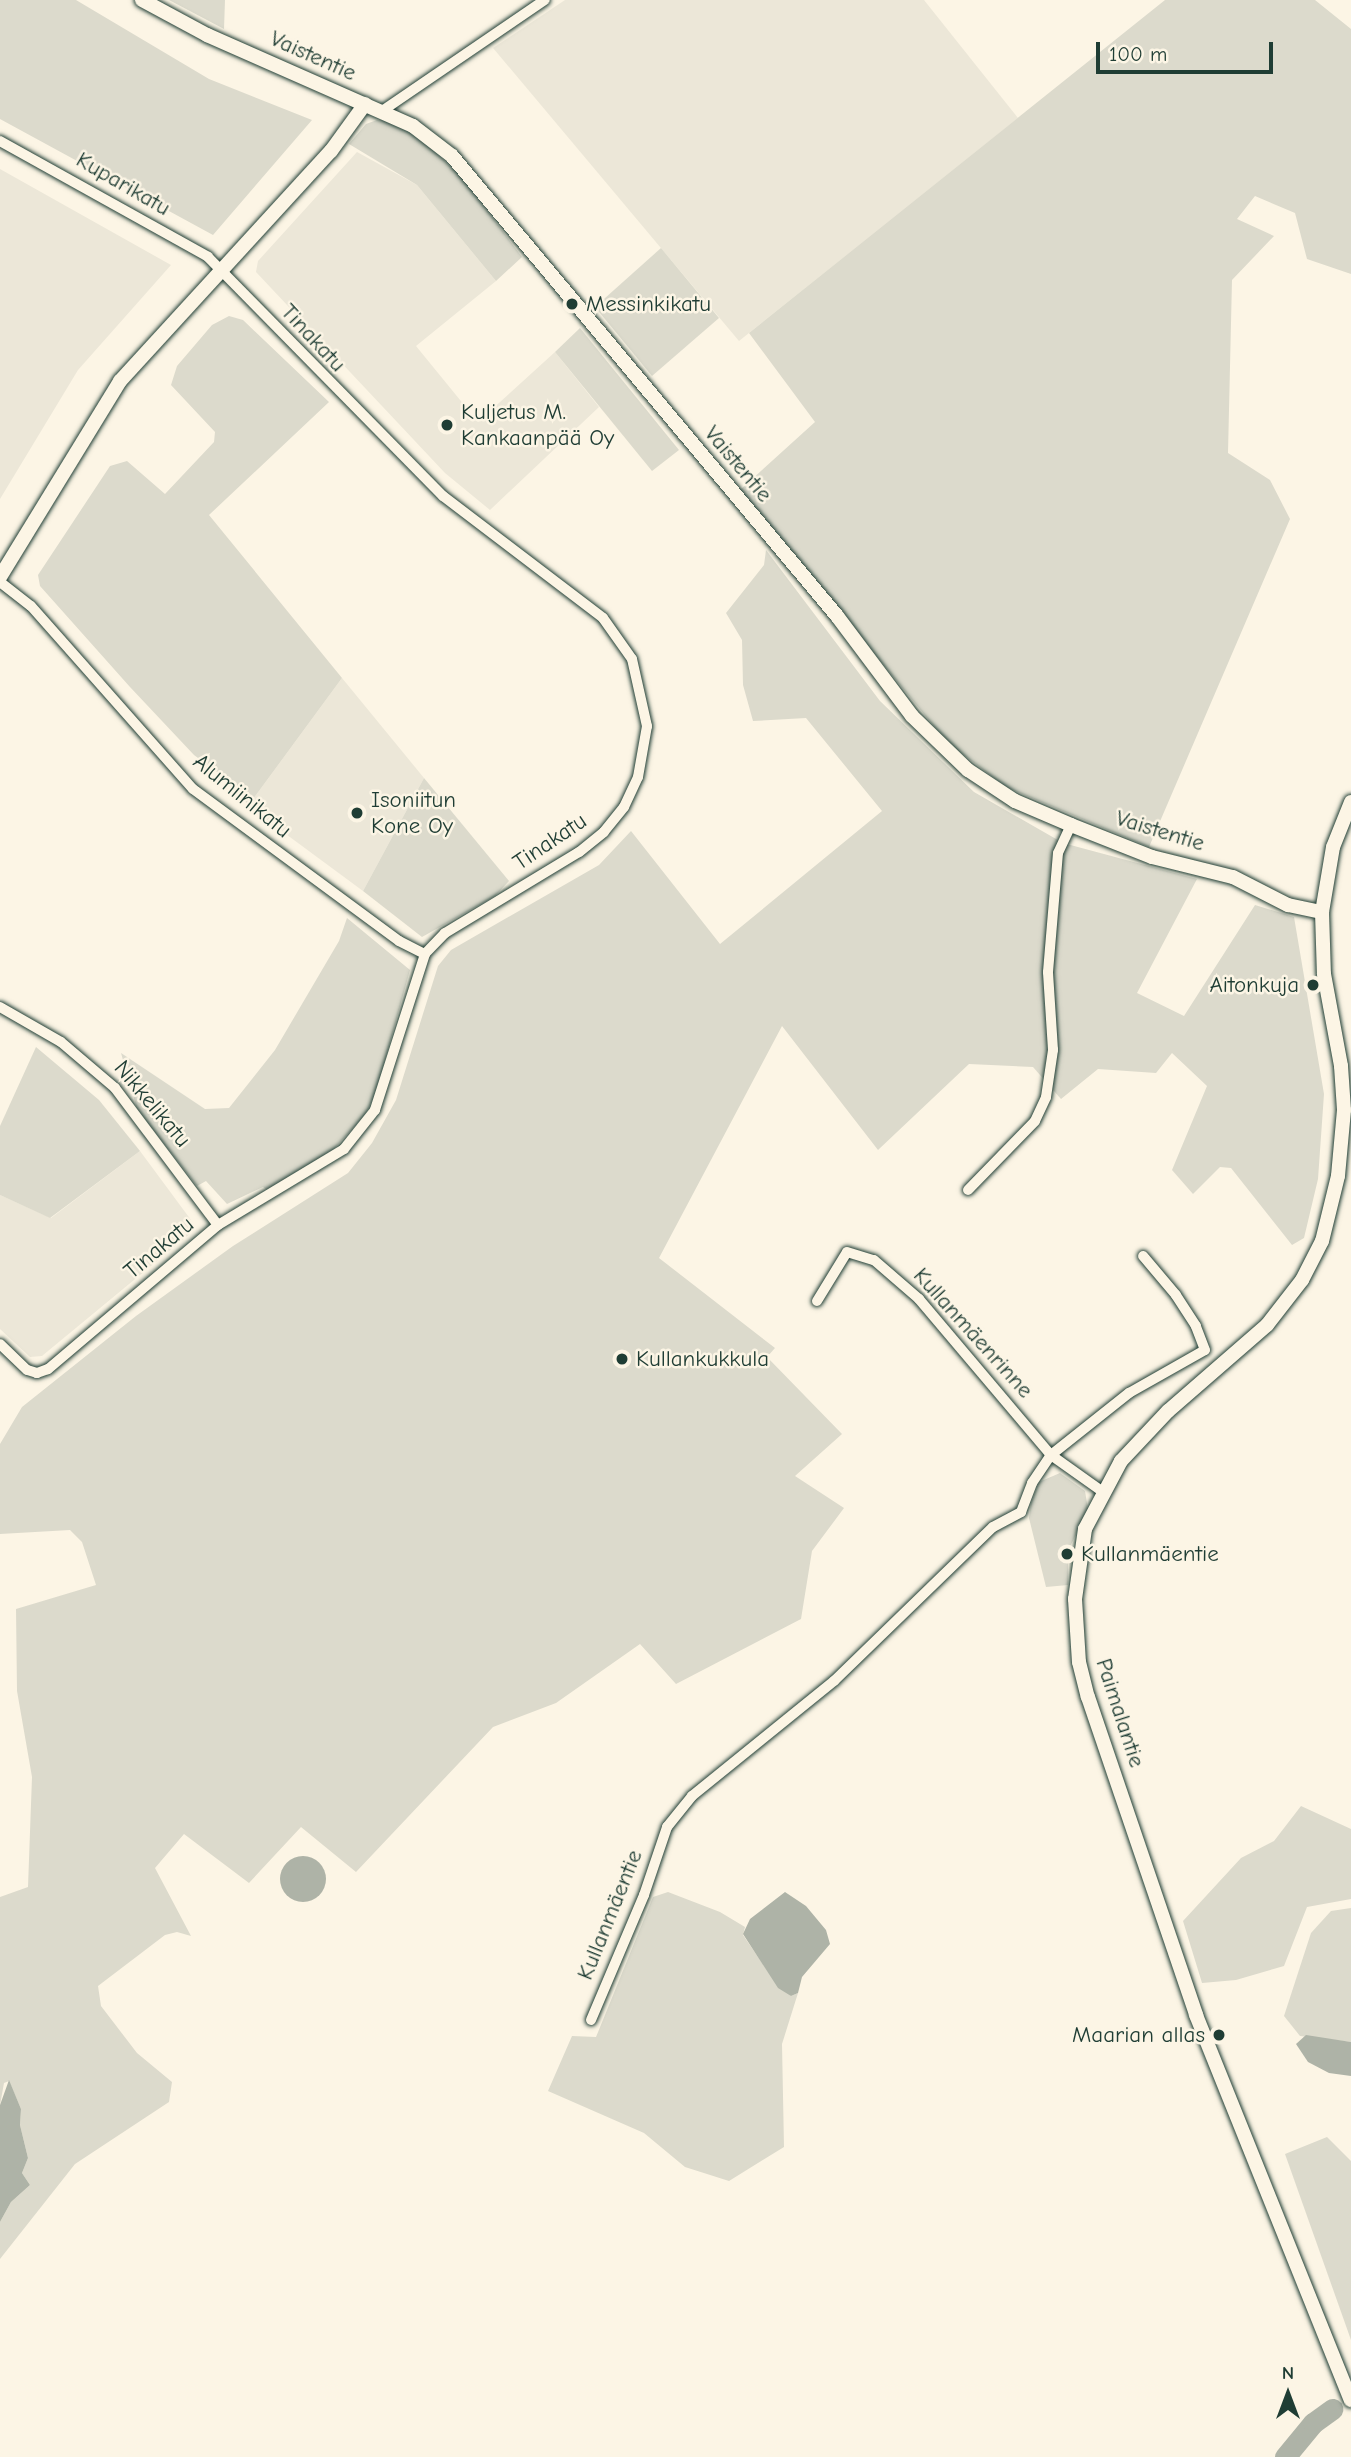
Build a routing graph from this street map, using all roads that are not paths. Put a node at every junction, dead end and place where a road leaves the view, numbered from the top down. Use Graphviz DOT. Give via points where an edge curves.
graph roads {
  1 [pos="142,0"];
  2 [pos="545,0"];
  3 [pos="365,104"];
  4 [pos="382,111"];
  5 [pos="0,141"];
  6 [pos="221,270"];
  7 [pos="0,579"];
  8 [pos="1351,802"];
  9 [pos="1071,825"];
  10 [pos="1322,912"];
  11 [pos="425,954"];
  12 [pos="0,1007"];
  13 [pos="968,1190"];
  14 [pos="218,1225"];
  15 [pos="1143,1256"];
  16 [pos="817,1301"];
  17 [pos="0,1344"];
  18 [pos="1052,1455"];
  19 [pos="1103,1492"];
  20 [pos="591,2020"];
  21 [pos="1351,2400"];
  1 -- 3 [label="street, Vaistentie" via="207,35"];
  2 -- 4 [label="street"];
  3 -- 4 [label="street, Vaistentie"];
  3 -- 6 [label="street" via="331,151"];
  4 -- 9 [label="street, Vaistentie" via="426,134 490,199 937,743 1015,802"];
  5 -- 6 [label="street, Kuparikatu" via="208,257"];
  6 -- 7 [label="street" via="101,407"];
  6 -- 11 [label="street, Tinakatu" via="443,496 603,618 624,644 640,683 647,726 643,760 615,820 579,852 445,933"];
  7 -- 11 [label="street, Alumiinikatu" via="31,606 193,789 399,941"];
  8 -- 10 [label="street, Paimalantie" via="1333,846"];
  9 -- 10 [label="street, Vaistentie" via="1152,857 1233,877 1288,905"];
  9 -- 13 [label="street" via="1058,853 1048,972 1053,1050 1043,1107"];
  10 -- 19 [label="street, Paimalantie" via="1324,974 1344,1110 1338,1175 1322,1241 1279,1312 1139,1439"];
  11 -- 14 [label="street, Tinakatu" via="384,1086 361,1130 324,1165"];
  12 -- 14 [label="street, Nikkelikatu" via="61,1042 115,1088"];
  14 -- 17 [label="street, Tinakatu" via="52,1366 37,1373 19,1364"];
  15 -- 18 [label="street, Kullanmäentie" via="1183,1305 1205,1350 1129,1393"];
  16 -- 18 [label="street, Kullanmäenrinne" via="847,1252 874,1260 919,1299"];
  18 -- 19 [label="street, Kullanmäenrinne"];
  18 -- 20 [label="street, Kullanmäentie" via="1032,1483 1021,1512 993,1527 834,1681 678,1812 667,1828"];
  19 -- 21 [label="street, Paimalantie" via="1085,1529 1076,1578 1079,1662 1087,1698 1196,2015"];
}
